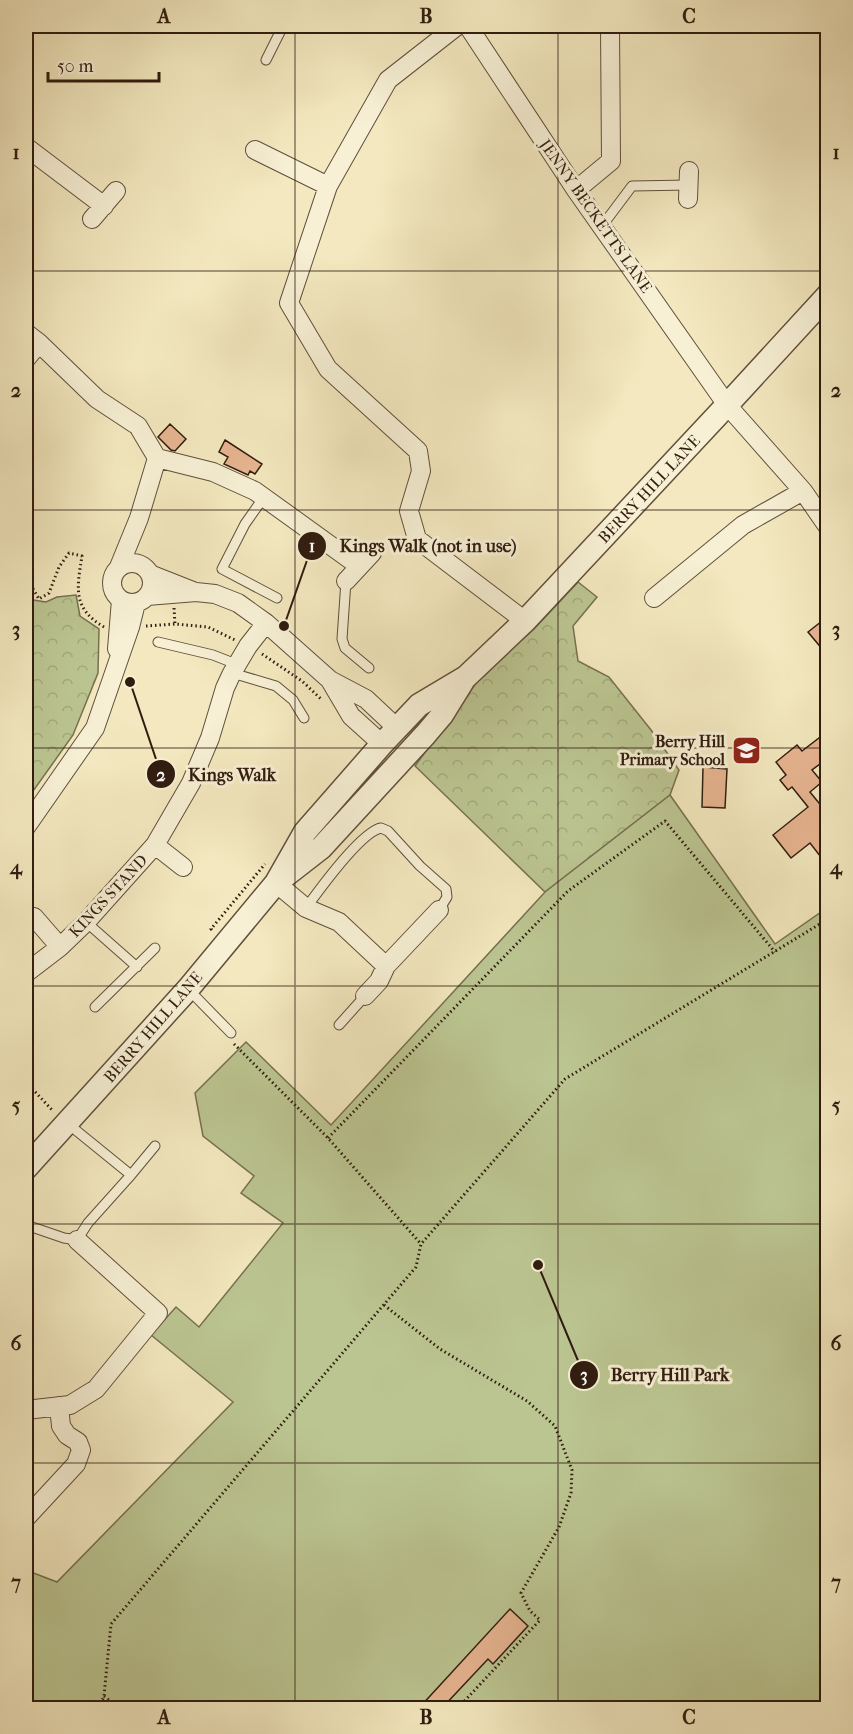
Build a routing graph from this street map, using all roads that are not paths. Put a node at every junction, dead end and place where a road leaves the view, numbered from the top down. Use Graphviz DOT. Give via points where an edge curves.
graph roads {
  1 [pos="283,26"];
  2 [pos="457,26"];
  3 [pos="468,26"];
  4 [pos="610,26"];
  5 [pos="266,60"];
  6 [pos="26,147"];
  7 [pos="255,150"];
  8 [pos="689,185"];
  9 [pos="328,186"];
  10 [pos="576,190"];
  11 [pos="116,191"];
  12 [pos="602,226"];
  13 [pos="828,295"];
  14 [pos="32,338"];
  15 [pos="26,359"];
  16 [pos="727,405"];
  17 [pos="157,458"];
  18 [pos="803,491"];
  19 [pos="264,497"];
  20 [pos="140,518"];
  21 [pos="828,527"];
  22 [pos="372,553"];
  23 [pos="359,566"];
  24 [pos="119,567"];
  25 [pos="145,569"];
  26 [pos="346,581"];
  27 [pos="196,592"];
  28 [pos="277,598"];
  29 [pos="654,598"];
  30 [pos="135,599"];
  31 [pos="525,621"];
  32 [pos="266,623"];
  33 [pos="158,642"];
  34 [pos="234,668"];
  35 [pos="369,668"];
  36 [pos="304,718"];
  37 [pos="398,741"];
  38 [pos="26,827"];
  39 [pos="155,845"];
  40 [pos="183,867"];
  41 [pos="276,884"];
  42 [pos="306,908"];
  43 [pos="439,910"];
  44 [pos="34,917"];
  45 [pos="86,922"];
  46 [pos="60,947"];
  47 [pos="154,948"];
  48 [pos="386,966"];
  49 [pos="137,967"];
  50 [pos="26,973"];
  51 [pos="188,989"];
  52 [pos="365,996"];
  53 [pos="95,1007"];
  54 [pos="339,1025"];
  55 [pos="230,1035"];
  56 [pos="67,1123"];
  57 [pos="155,1146"];
  58 [pos="26,1168"];
  59 [pos="131,1174"];
  60 [pos="26,1225"];
  61 [pos="77,1240"];
  62 [pos="58,1406"];
  63 [pos="26,1410"];
  64 [pos="27,1513"];
  1 -- 5 [label="lane"];
  2 -- 9 [label="street" via="388,80"];
  3 -- 10 [label="street, JENNY BECKETTS LANE"];
  4 -- 10 [label="street" via="611,160"];
  6 -- 11 [label="street" via="98,213"];
  7 -- 9 [label="street"];
  8 -- 12 [label="lane" via="632,186"];
  9 -- 31 [label="street" via="289,303 328,369 418,451 421,471 409,511 417,539"];
  10 -- 12 [label="street, JENNY BECKETTS LANE"];
  12 -- 16 [label="street, JENNY BECKETTS LANE"];
  13 -- 16 [label="street, BERRY HILL LANE"];
  14 -- 15 [label="street"];
  14 -- 17 [label="street" via="97,399 138,426"];
  16 -- 18 [label="street, JENNY BECKETTS LANE"];
  16 -- 31 [label="street, BERRY HILL LANE"];
  17 -- 19 [label="street" via="213,472"];
  17 -- 20 [label="street"];
  18 -- 21 [label="street, JENNY BECKETTS LANE"];
  18 -- 29 [label="street" via="743,525"];
  19 -- 23 [label="street"];
  19 -- 28 [label="lane" via="222,569"];
  20 -- 24 [label="street"];
  20 -- 25 [label="street"];
  22 -- 23 [label="street"];
  23 -- 26 [label="street"];
  24 -- 25 [label="street" via="132,562"];
  24 -- 30 [label="street" via="112,578 112,588"];
  25 -- 27 [label="street"];
  25 -- 30 [label="street" via="152,583"];
  26 -- 35 [label="lane" via="342,639 345,648"];
  27 -- 30 [label="street"];
  27 -- 32 [label="street" via="238,603"];
  30 -- 38 [label="street" via="95,728"];
  31 -- 37 [label="street, BERRY HILL LANE"];
  32 -- 34 [label="street, KINGS STAND"];
  32 -- 37 [label="street" via="330,680 351,716"];
  33 -- 34 [label="lane" via="213,656"];
  34 -- 36 [label="lane" via="276,687 294,700"];
  34 -- 39 [label="street, KINGS STAND" via="191,783"];
  37 -- 41 [label="street, BERRY HILL LANE" via="321,848"];
  39 -- 40 [label="street, KINGS STAND"];
  39 -- 45 [label="street, KINGS STAND"];
  41 -- 42 [label="street"];
  41 -- 51 [label="street, BERRY HILL LANE"];
  42 -- 43 [label="lane" via="368,834 381,828 446,889 447,897"];
  42 -- 48 [label="street" via="339,922"];
  43 -- 48 [label="street"];
  44 -- 46 [label="street, KINGS STAND"];
  45 -- 46 [label="street, KINGS STAND"];
  45 -- 49 [label="lane"];
  46 -- 50 [label="street, KINGS STAND"];
  47 -- 49 [label="lane"];
  48 -- 52 [label="street"];
  49 -- 53 [label="lane"];
  51 -- 55 [label="lane"];
  51 -- 56 [label="street, BERRY HILL LANE"];
  52 -- 54 [label="lane"];
  56 -- 58 [label="street, BERRY HILL LANE"];
  56 -- 59 [label="lane"];
  57 -- 59 [label="lane"];
  59 -- 61 [label="lane"];
  60 -- 61 [label="lane"];
  61 -- 62 [label="street" via="158,1313 96,1389 70,1405"];
  62 -- 63 [label="street"];
  62 -- 64 [label="street" via="61,1426 81,1450 76,1464"];
}
